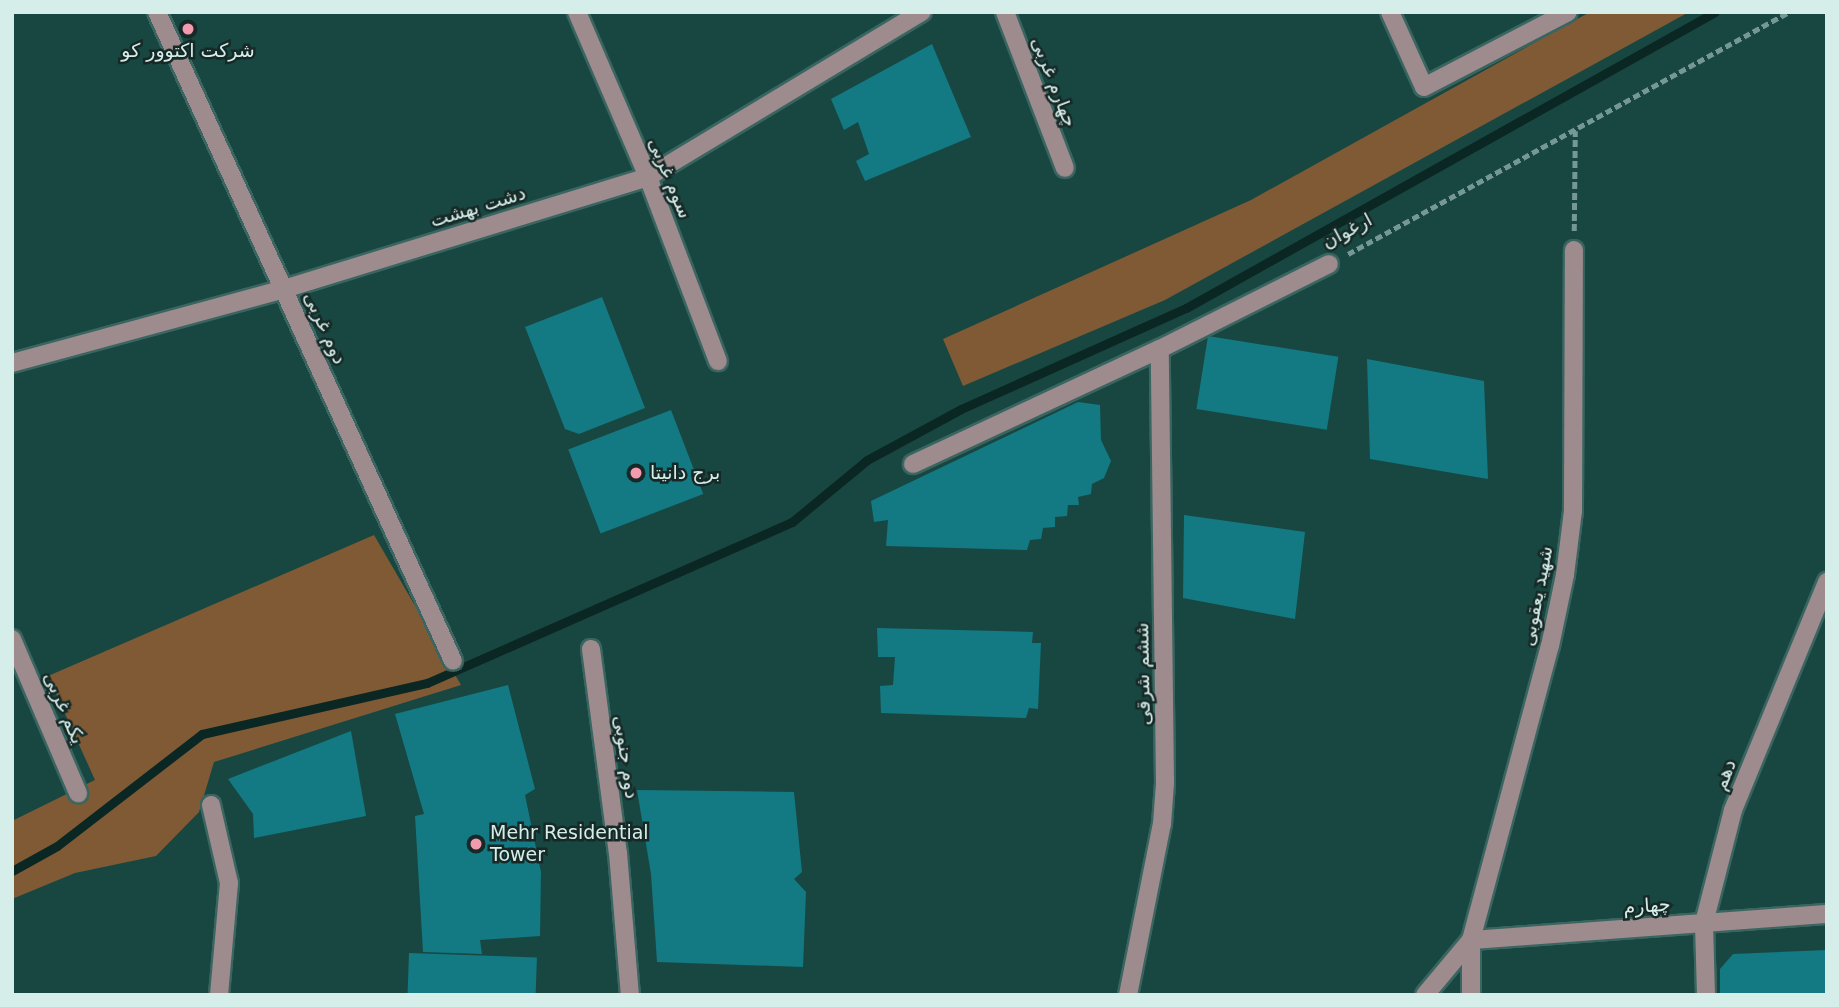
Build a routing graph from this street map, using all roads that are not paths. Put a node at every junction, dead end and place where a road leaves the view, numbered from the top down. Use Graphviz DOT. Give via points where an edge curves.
graph roads {
  1 [pos="157,12"];
  2 [pos="577,12"];
  3 [pos="922,12"];
  4 [pos="1005,12"];
  5 [pos="1390,12"];
  6 [pos="1568,12"];
  7 [pos="1065,168"];
  8 [pos="648,177"];
  9 [pos="1574,250"];
  10 [pos="1329,264"];
  11 [pos="284,289"];
  12 [pos="1160,349"];
  13 [pos="718,361"];
  14 [pos="12,363"];
  15 [pos="913,464"];
  16 [pos="1827,582"];
  17 [pos="12,639"];
  18 [pos="591,649"];
  19 [pos="453,661"];
  20 [pos="78,793"];
  21 [pos="211,805"];
  22 [pos="1827,914"];
  23 [pos="1704,922"];
  24 [pos="1471,940"];
  25 [pos="219,995"];
  26 [pos="630,995"];
  27 [pos="1128,995"];
  28 [pos="1425,995"];
  29 [pos="1471,995"];
  30 [pos="1706,995"];
  1 -- 11 [label="street, دوم غربی"];
  2 -- 8 [label="street, سوم غربی"];
  3 -- 8 [label="street, دشت بهشت"];
  4 -- 7 [label="street, چهارم غربی"];
  5 -- 6 [label="street" via="1424,87"];
  8 -- 11 [label="street, دشت بهشت"];
  8 -- 13 [label="street, سوم غربی"];
  9 -- 24 [label="street, شهید یعقوبی" via="1573,511 1565,575"];
  10 -- 12 [label="street, ارغوان"];
  11 -- 14 [label="street, دشت بهشت"];
  11 -- 19 [label="street, دوم غربی"];
  12 -- 15 [label="street, ارغوان"];
  12 -- 27 [label="street, ششم شرقی" via="1165,783 1162,824"];
  16 -- 23 [label="street, دهم" via="1733,810"];
  17 -- 20 [label="street, یکم غربی"];
  18 -- 26 [label="street, دوم جنوبی" via="618,853"];
  21 -- 25 [label="street" via="229,883"];
  22 -- 23 [label="street, چهارم"];
  23 -- 24 [label="street, چهارم"];
  23 -- 30 [label="street, دهم"];
  24 -- 28 [label="street"];
  24 -- 29 [label="street"];
}
